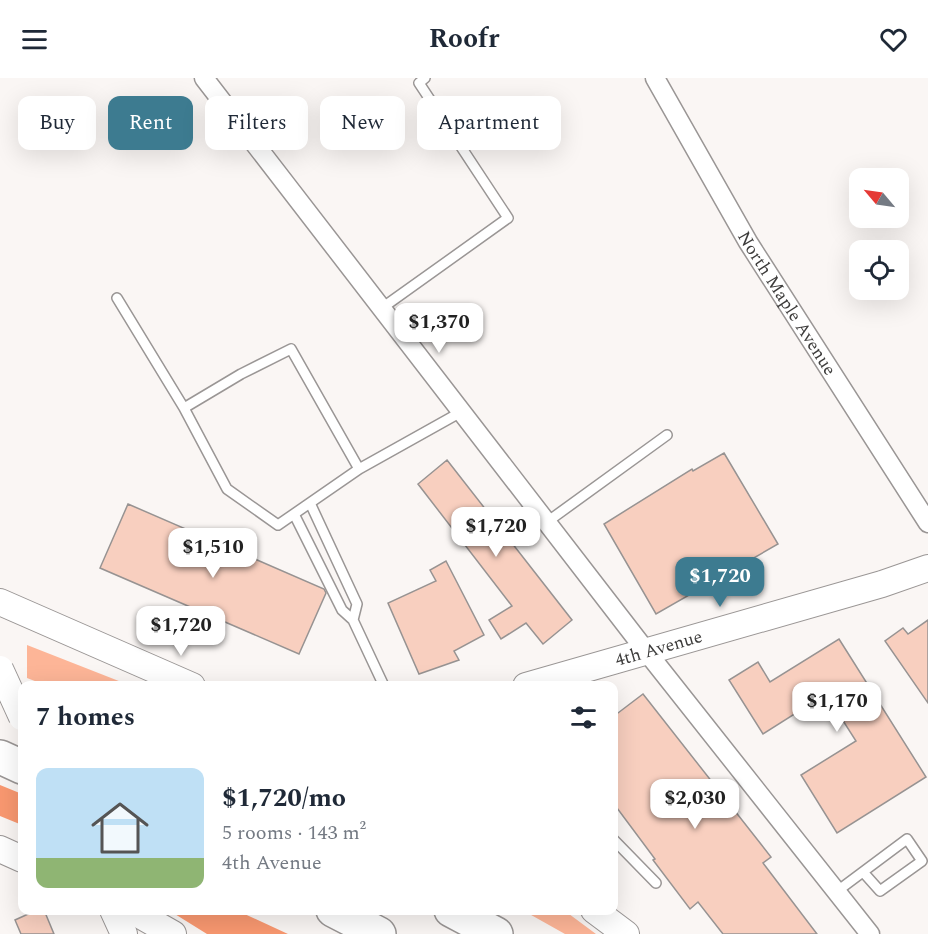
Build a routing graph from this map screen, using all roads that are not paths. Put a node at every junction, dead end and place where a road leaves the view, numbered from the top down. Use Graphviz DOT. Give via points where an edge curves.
graph roads {
  1 [pos="204,78"];
  2 [pos="425,78"];
  3 [pos="655,78"];
  4 [pos="117,298"];
  5 [pos="382,309"];
  6 [pos="184,408"];
  7 [pos="461,412"];
  8 [pos="667,435"];
  9 [pos="359,469"];
  10 [pos="310,503"];
  11 [pos="294,514"];
  12 [pos="547,522"];
  13 [pos="928,524"];
  14 [pos="928,568"];
  15 [pos="0,602"];
  16 [pos="353,620"];
  17 [pos="646,651"];
  18 [pos="0,669"];
  19 [pos="181,681"];
  20 [pos="382,681"];
  21 [pos="543,681"];
  22 [pos="0,699"];
  23 [pos="18,707"];
  24 [pos="18,708"];
  25 [pos="0,757"];
  26 [pos="18,765"];
  27 [pos="618,844"];
  28 [pos="0,849"];
  29 [pos="18,857"];
  30 [pos="863,872"];
  31 [pos="656,884"];
  32 [pos="836,892"];
  33 [pos="115,915"];
  34 [pos="140,915"];
  35 [pos="343,915"];
  36 [pos="460,915"];
  37 [pos="601,915"];
  38 [pos="124,934"];
  39 [pos="173,934"];
  40 [pos="379,934"];
  41 [pos="496,934"];
  42 [pos="626,934"];
  43 [pos="870,934"];
  1 -- 5 [label="street"];
  2 -- 5 [label="lane" via="419,82 508,218"];
  3 -- 13 [label="street, North Maple Avenue" via="748,242"];
  4 -- 6 [label="lane"];
  5 -- 7 [label="street"];
  6 -- 9 [label="lane" via="291,349"];
  6 -- 11 [label="lane" via="227,489 278,525"];
  7 -- 9 [label="lane"];
  7 -- 12 [label="street"];
  8 -- 12 [label="lane"];
  9 -- 10 [label="lane"];
  10 -- 11 [label="lane"];
  10 -- 16 [label="lane" via="357,604"];
  11 -- 16 [label="lane" via="342,610"];
  12 -- 17 [label="street"];
  14 -- 17 [label="street, 4th Avenue"];
  15 -- 19 [label="street"];
  16 -- 20 [label="lane"];
  17 -- 21 [label="street, 4th Avenue"];
  17 -- 32 [label="street"];
  18 -- 24 [label="street, bridge"];
  22 -- 23 [label="highway"];
  25 -- 26 [label="highway"];
  27 -- 31 [label="lane"];
  28 -- 29 [label="street"];
  30 -- 30 [label="lane" via="907,839 922,861 880,891"];
  30 -- 32 [label="lane"];
  32 -- 43 [label="street"];
  33 -- 38 [label="street"];
  34 -- 39 [label="street"];
  35 -- 40 [label="highway"];
  36 -- 41 [label="highway"];
  37 -- 42 [label="street"];
}
